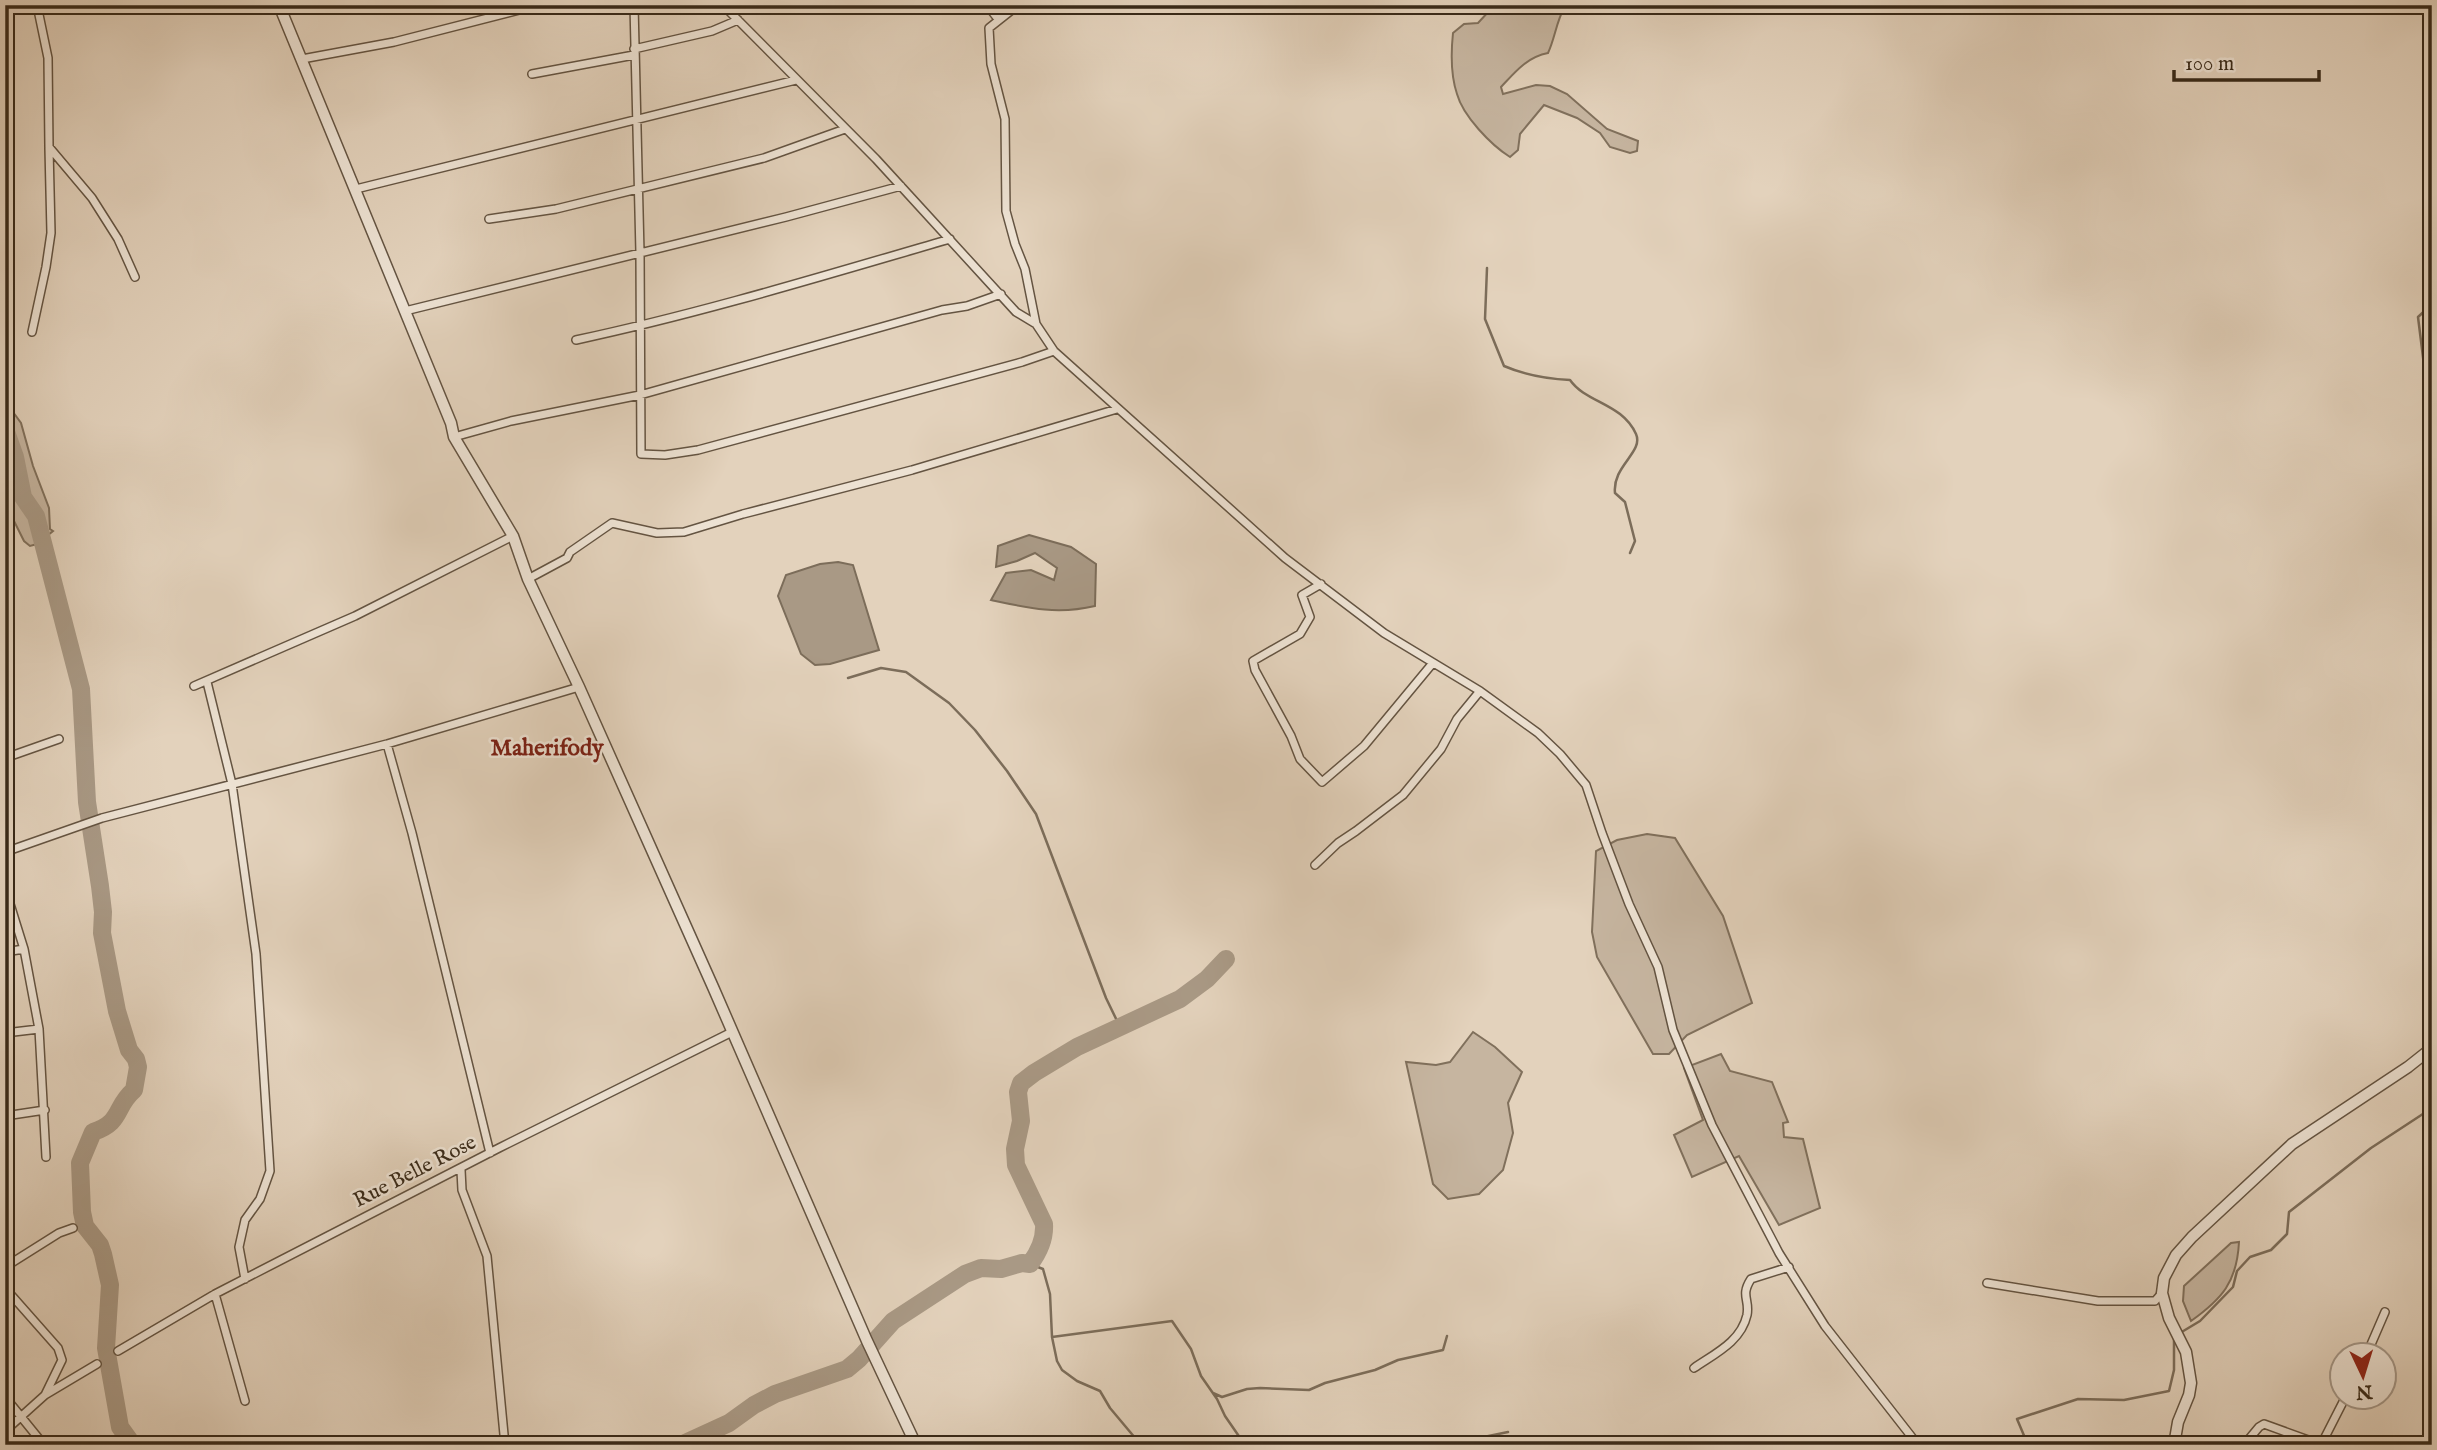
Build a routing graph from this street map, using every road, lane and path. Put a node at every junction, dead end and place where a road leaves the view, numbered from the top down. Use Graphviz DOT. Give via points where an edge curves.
graph roads {
  1 [pos="37,5"];
  2 [pos="279,5"];
  3 [pos="539,5"];
  4 [pos="634,5"];
  5 [pos="723,5"];
  6 [pos="986,5"];
  7 [pos="1018,5"];
  8 [pos="998,19"];
  9 [pos="737,20"];
  10 [pos="634,52"];
  11 [pos="302,59"];
  12 [pos="532,74"];
  13 [pos="796,80"];
  14 [pos="637,119"];
  15 [pos="845,129"];
  16 [pos="49,147"];
  17 [pos="901,186"];
  18 [pos="356,189"];
  19 [pos="639,189"];
  20 [pos="489,219"];
  21 [pos="950,239"];
  22 [pos="640,253"];
  23 [pos="135,277"];
  24 [pos="1001,294"];
  25 [pos="405,311"];
  26 [pos="1036,324"];
  27 [pos="641,326"];
  28 [pos="32,332"];
  29 [pos="576,340"];
  30 [pos="1054,351"];
  31 [pos="640,395"];
  32 [pos="1117,409"];
  33 [pos="454,437"];
  34 [pos="513,536"];
  35 [pos="528,579"];
  36 [pos="1321,584"];
  37 [pos="1432,664"];
  38 [pos="207,682"];
  39 [pos="194,687"];
  40 [pos="579,687"];
  41 [pos="1480,691"];
  42 [pos="59,739"];
  43 [pos="387,744"];
  44 [pos="5,758"];
  45 [pos="232,784"];
  46 [pos="5,852"];
  47 [pos="1315,865"];
  48 [pos="5,888"];
  49 [pos="24,949"];
  50 [pos="5,952"];
  51 [pos="39,1029"];
  52 [pos="733,1032"];
  53 [pos="5,1034"];
  54 [pos="2432,1048"];
  55 [pos="45,1111"];
  56 [pos="5,1116"];
  57 [pos="490,1153"];
  58 [pos="46,1157"];
  59 [pos="461,1170"];
  60 [pos="74,1228"];
  61 [pos="5,1267"];
  62 [pos="1789,1267"];
  63 [pos="245,1279"];
  64 [pos="1987,1283"];
  65 [pos="5,1288"];
  66 [pos="2162,1293"];
  67 [pos="215,1294"];
  68 [pos="2385,1312"];
  69 [pos="2372,1342"];
  70 [pos="118,1350"];
  71 [pos="97,1364"];
  72 [pos="1694,1368"];
  73 [pos="45,1395"];
  74 [pos="5,1397"];
  75 [pos="245,1401"];
  76 [pos="2338,1412"];
  77 [pos="21,1417"];
  78 [pos="5,1431"];
  79 [pos="44,1445"];
  80 [pos="505,1445"];
  81 [pos="916,1445"];
  82 [pos="1918,1445"];
  83 [pos="2174,1445"];
  84 [pos="2244,1445"];
  85 [pos="2321,1445"];
  1 -- 16 [label="street" via="48,58"];
  2 -- 11 [label="street"];
  3 -- 11 [label="street" via="394,42"];
  4 -- 10 [label="street"];
  5 -- 9 [label="street"];
  6 -- 8 [label="street"];
  7 -- 8 [label="street"];
  8 -- 26 [label="street" via="989,27 991,64 1004,119 1006,211 1026,269"];
  9 -- 10 [label="street" via="712,32"];
  9 -- 13 [label="street"];
  10 -- 12 [label="street"];
  10 -- 14 [label="street"];
  11 -- 18 [label="street"];
  13 -- 14 [label="street"];
  13 -- 15 [label="street"];
  14 -- 18 [label="street"];
  14 -- 19 [label="street"];
  15 -- 17 [label="street"];
  15 -- 19 [label="street" via="764,158"];
  16 -- 23 [label="street" via="92,198"];
  16 -- 28 [label="street" via="51,233"];
  17 -- 21 [label="street"];
  17 -- 22 [label="street"];
  18 -- 25 [label="street"];
  19 -- 20 [label="street"];
  19 -- 22 [label="street"];
  21 -- 24 [label="street"];
  21 -- 27 [label="street"];
  22 -- 25 [label="street"];
  22 -- 27 [label="street"];
  24 -- 26 [label="street" via="1016,312"];
  24 -- 31 [label="street"];
  25 -- 33 [label="street"];
  26 -- 30 [label="street"];
  27 -- 29 [label="street"];
  27 -- 31 [label="street"];
  30 -- 31 [label="street" via="698,450 665,455 641,454"];
  30 -- 32 [label="street"];
  31 -- 33 [label="street"];
  32 -- 35 [label="street" via="684,532 657,533 612,523 567,558"];
  32 -- 36 [label="street" via="1285,558"];
  33 -- 34 [label="street"];
  34 -- 35 [label="street"];
  34 -- 38 [label="street" via="355,616"];
  35 -- 40 [label="street"];
  36 -- 37 [label="street"];
  36 -- 37 [label="street" via="1303,595 1310,617 1300,634 1254,661 1300,759 1322,782 1364,746"];
  37 -- 41 [label="street"];
  38 -- 39 [label="street"];
  38 -- 45 [label="street"];
  40 -- 43 [label="street"];
  40 -- 52 [label="street"];
  41 -- 47 [label="street" via="1403,795"];
  41 -- 62 [label="street" via="1538,733 1586,785 1629,904 1658,967 1673,1030 1712,1125"];
  42 -- 44 [label="street"];
  43 -- 45 [label="street"];
  43 -- 57 [label="street"];
  45 -- 46 [label="street" via="102,818"];
  45 -- 63 [label="street" via="256,954 270,1171 260,1199 245,1220 239,1247"];
  48 -- 49 [label="street"];
  49 -- 50 [label="street"];
  49 -- 51 [label="street"];
  51 -- 53 [label="street"];
  51 -- 55 [label="street"];
  52 -- 57 [label="street, Rue Belle Rose"];
  52 -- 81 [label="street"];
  54 -- 66 [label="street" via="2292,1144 2192,1237 2168,1268"];
  55 -- 56 [label="street"];
  55 -- 58 [label="street"];
  57 -- 59 [label="street, Rue Belle Rose"];
  59 -- 63 [label="street, Rue Belle Rose"];
  59 -- 80 [label="street" via="462,1190 486,1256"];
  60 -- 61 [label="street"];
  62 -- 72 [label="street" via="1751,1279 1744,1290 1747,1315 1734,1341"];
  62 -- 82 [label="street" via="1825,1326"];
  63 -- 67 [label="street, Rue Belle Rose"];
  64 -- 66 [label="street" via="2098,1301 2155,1301"];
  65 -- 73 [label="street" via="58,1348 62,1360"];
  66 -- 83 [label="street" via="2186,1352 2191,1383"];
  67 -- 70 [label="street, Rue Belle Rose"];
  67 -- 75 [label="street"];
  68 -- 69 [label="street"];
  71 -- 73 [label="street"];
  73 -- 77 [label="street"];
  74 -- 77 [label="street"];
  76 -- 85 [label="street"];
  77 -- 78 [label="street"];
  77 -- 79 [label="street"];
  84 -- 85 [label="street" via="2264,1424"];
}
